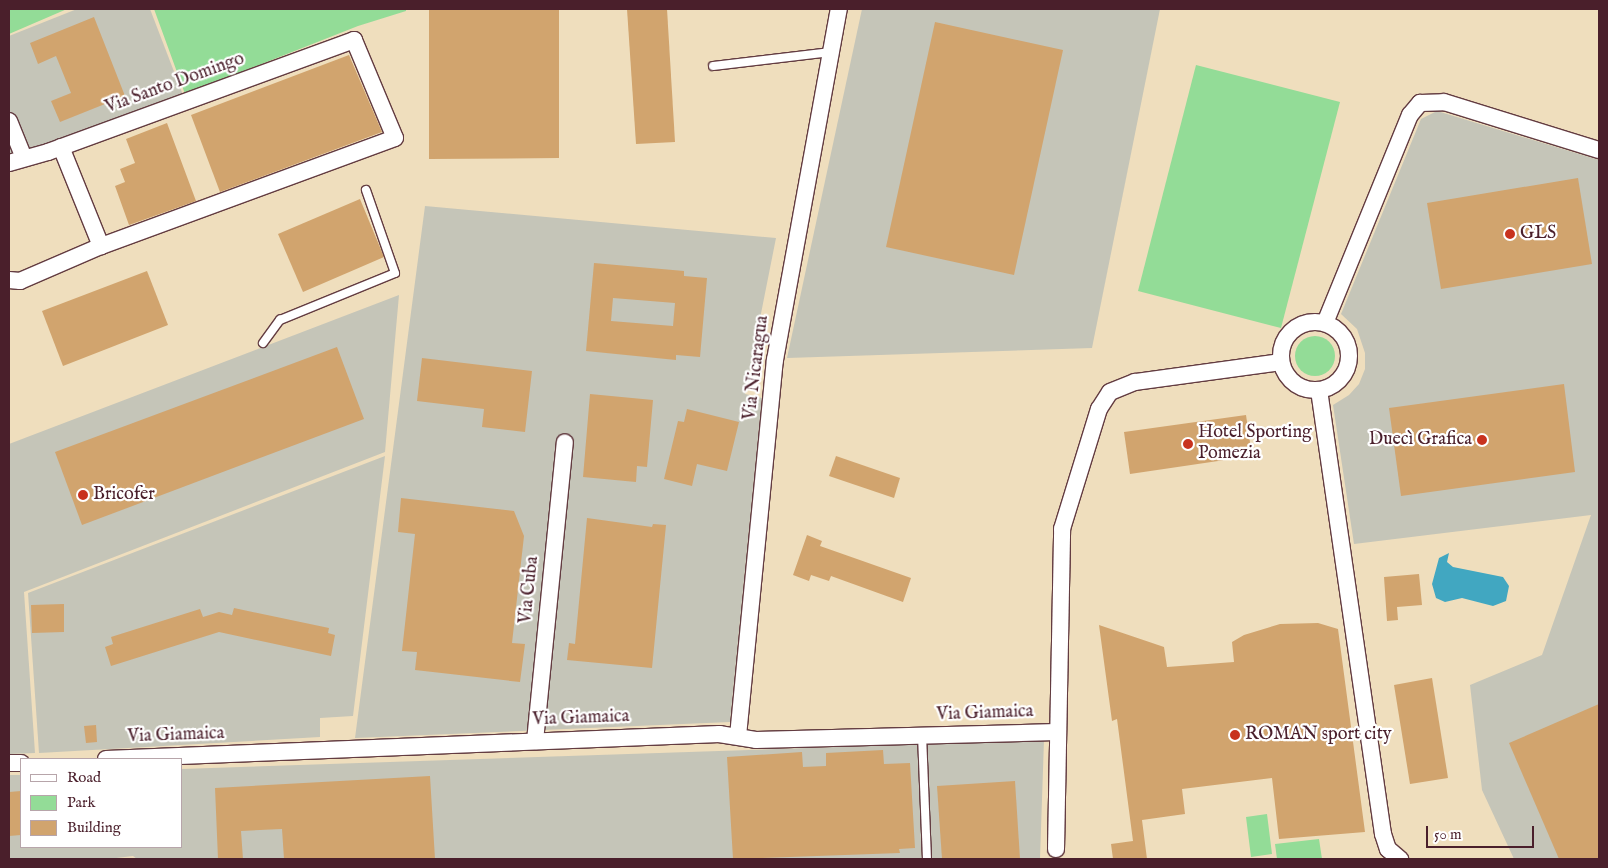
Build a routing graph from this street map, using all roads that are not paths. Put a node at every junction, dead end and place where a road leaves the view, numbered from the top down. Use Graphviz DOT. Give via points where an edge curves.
graph roads {
  1 [pos="839,9"];
  2 [pos="831,52"];
  3 [pos="713,66"];
  4 [pos="9,122"];
  5 [pos="62,147"];
  6 [pos="1599,150"];
  7 [pos="17,160"];
  8 [pos="366,190"];
  9 [pos="101,246"];
  10 [pos="9,280"];
  11 [pos="1324,323"];
  12 [pos="263,343"];
  13 [pos="1281,362"];
  14 [pos="1320,390"];
  15 [pos="565,443"];
  16 [pos="1057,732"];
  17 [pos="922,735"];
  18 [pos="738,736"];
  19 [pos="534,741"];
  20 [pos="130,758"];
  21 [pos="1056,849"];
  22 [pos="927,859"];
  23 [pos="1400,859"];
  1 -- 2 [label="street, Via Nicaragua"];
  2 -- 3 [label="lane"];
  2 -- 18 [label="street, Via Nicaragua" via="775,360"];
  4 -- 7 [label="street"];
  5 -- 7 [label="street, Via Santo Domingo"];
  5 -- 9 [label="street"];
  5 -- 9 [label="street, Via Santo Domingo" via="354,40 395,138"];
  6 -- 11 [label="street" via="1444,102 1420,103 1410,115"];
  8 -- 12 [label="lane" via="394,273 280,320"];
  9 -- 10 [label="street" via="20,280"];
  11 -- 13 [label="street" via="1302,324 1292,330 1285,340"];
  11 -- 14 [label="street" via="1343,336 1349,358 1340,379"];
  13 -- 14 [label="street" via="1295,384"];
  13 -- 16 [label="street" via="1135,382 1118,387 1105,399 1062,529"];
  14 -- 23 [label="street" via="1383,834 1388,849"];
  15 -- 19 [label="street, Via Cuba"];
  16 -- 17 [label="street, Via Giamaica"];
  16 -- 21 [label="street"];
  17 -- 18 [label="street, Via Giamaica" via="756,740"];
  17 -- 22 [label="lane"];
  18 -- 19 [label="street, Via Giamaica"];
  19 -- 20 [label="street, Via Giamaica"];
}
